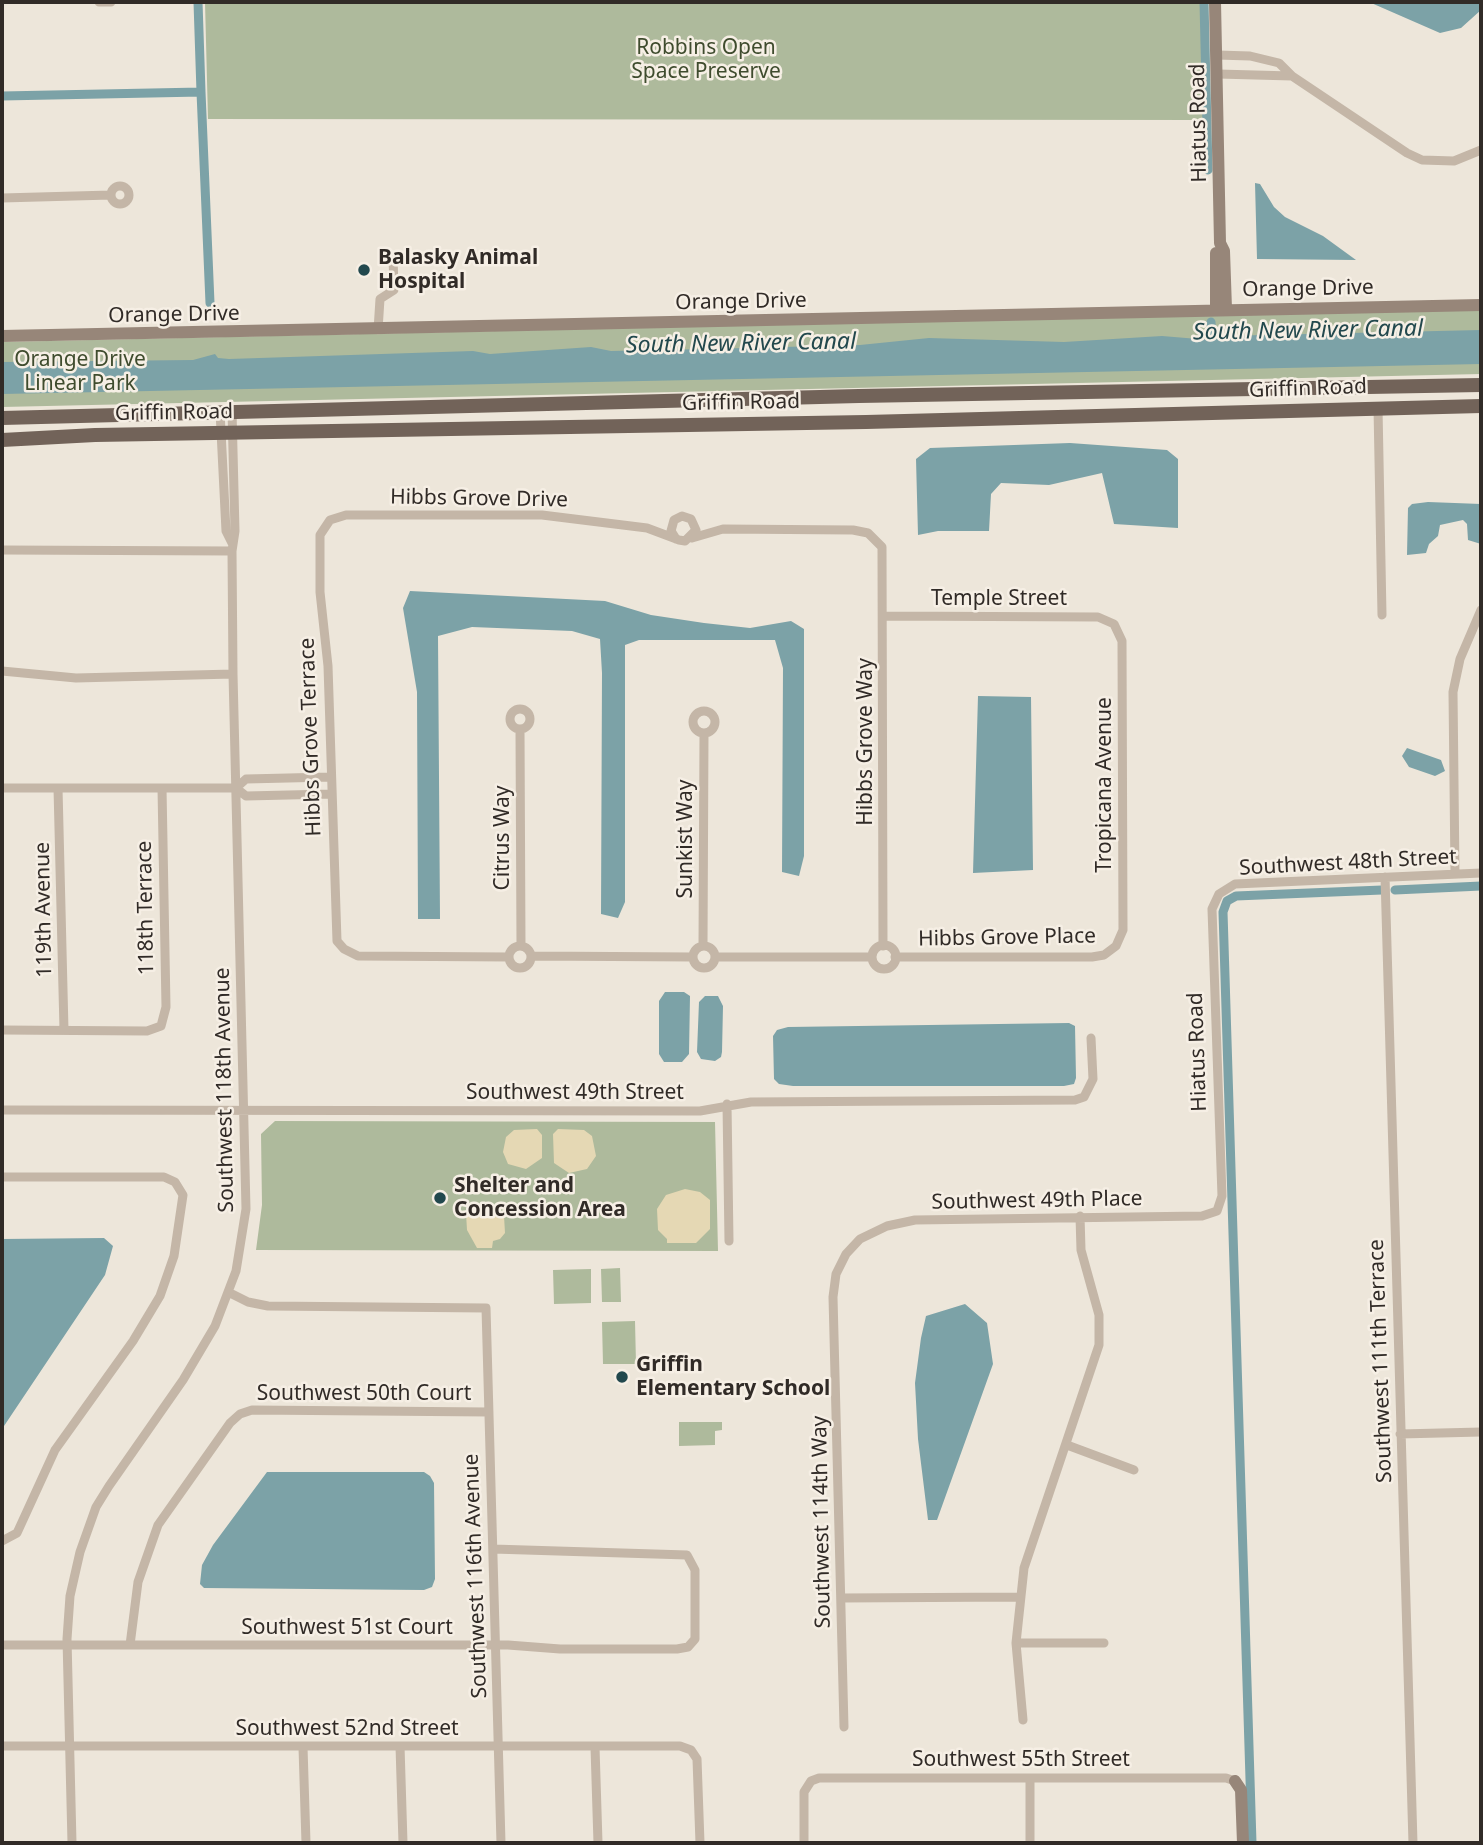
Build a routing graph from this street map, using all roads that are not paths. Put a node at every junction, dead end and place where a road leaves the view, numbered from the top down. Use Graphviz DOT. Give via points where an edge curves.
graph roads {
  1 [pos="99,2"];
  2 [pos="110,2"];
  3 [pos="1216,2"];
  4 [pos="1217,55"];
  5 [pos="1218,74"];
  6 [pos="1292,76"];
  7 [pos="1481,150"];
  8 [pos="111,195"];
  9 [pos="2,198"];
  10 [pos="393,256"];
  11 [pos="1481,305"];
  12 [pos="1221,309"];
  13 [pos="378,330"];
  14 [pos="2,336"];
  15 [pos="1481,384"];
  16 [pos="1231,389"];
  17 [pos="1203,390"];
  18 [pos="1481,406"];
  19 [pos="1378,408"];
  20 [pos="226,411"];
  21 [pos="1220,412"];
  22 [pos="1186,414"];
  23 [pos="2,418"];
  24 [pos="227,433"];
  25 [pos="2,440"];
  26 [pos="677,518"];
  27 [pos="691,519"];
  28 [pos="326,523"];
  29 [pos="634,526"];
  30 [pos="723,529"];
  31 [pos="676,538"];
  32 [pos="691,538"];
  33 [pos="232,547"];
  34 [pos="2,551"];
  35 [pos="1481,610"];
  36 [pos="1382,615"];
  37 [pos="883,616"];
  38 [pos="1114,624"];
  39 [pos="2,671"];
  40 [pos="233,674"];
  41 [pos="520,730"];
  42 [pos="704,733"];
  43 [pos="330,777"];
  44 [pos="2,788"];
  45 [pos="58,788"];
  46 [pos="162,788"];
  47 [pos="236,788"];
  48 [pos="331,794"];
  49 [pos="1481,873"];
  50 [pos="1455,874"];
  51 [pos="1385,877"];
  52 [pos="1219,894"];
  53 [pos="521,946"];
  54 [pos="703,946"];
  55 [pos="883,946"];
  56 [pos="1116,946"];
  57 [pos="531,956"];
  58 [pos="509,957"];
  59 [pos="693,957"];
  60 [pos="715,957"];
  61 [pos="872,957"];
  62 [pos="895,957"];
  63 [pos="2,1030"];
  64 [pos="64,1030"];
  65 [pos="1091,1038"];
  66 [pos="727,1104"];
  67 [pos="2,1110"];
  68 [pos="245,1110"];
  69 [pos="2,1177"];
  70 [pos="1217,1210"];
  71 [pos="1080,1216"];
  72 [pos="860,1239"];
  73 [pos="729,1241"];
  74 [pos="230,1293"];
  75 [pos="489,1412"];
  76 [pos="1481,1432"];
  77 [pos="1400,1434"];
  78 [pos="1067,1446"];
  79 [pos="1134,1470"];
  80 [pos="2,1541"];
  81 [pos="493,1549"];
  82 [pos="1020,1597"];
  83 [pos="841,1598"];
  84 [pos="1016,1643"];
  85 [pos="1104,1643"];
  86 [pos="2,1645"];
  87 [pos="67,1645"];
  88 [pos="130,1645"];
  89 [pos="495,1645"];
  90 [pos="1023,1720"];
  91 [pos="844,1727"];
  92 [pos="2,1746"];
  93 [pos="70,1746"];
  94 [pos="400,1746"];
  95 [pos="500,1746"];
  96 [pos="303,1747"];
  97 [pos="595,1747"];
  98 [pos="1030,1778"];
  99 [pos="1235,1781"];
  100 [pos="72,1843"];
  101 [pos="306,1843"];
  102 [pos="403,1843"];
  103 [pos="501,1843"];
  104 [pos="598,1843"];
  105 [pos="700,1843"];
  106 [pos="804,1843"];
  107 [pos="1030,1843"];
  108 [pos="1243,1843"];
  109 [pos="1413,1843"];
  1 -- 2 [label="street"];
  3 -- 4 [label="street, Hiatus Road"];
  4 -- 5 [label="street, Hiatus Road"];
  4 -- 6 [label="street" via="1266,59"];
  5 -- 6 [label="street"];
  5 -- 12 [label="street, Hiatus Road" via="1220,243 1216,252"];
  6 -- 7 [label="street" via="1422,160 1454,161"];
  8 -- 9 [label="street"];
  10 -- 13 [label="street" via="394,290 380,299"];
  11 -- 12 [label="street, Orange Drive"];
  12 -- 13 [label="street, Orange Drive"];
  13 -- 14 [label="street, Orange Drive"];
  15 -- 16 [label="main road, Griffin Road"];
  16 -- 17 [label="main road, Griffin Road"];
  16 -- 21 [label="main road"];
  17 -- 20 [label="main road, Griffin Road"];
  17 -- 22 [label="main road" via="1201,400"];
  18 -- 19 [label="main road, Griffin Road"];
  19 -- 21 [label="main road, Griffin Road"];
  19 -- 36 [label="street"];
  20 -- 23 [label="main road, Griffin Road"];
  20 -- 24 [label="street, Southwest 118th Avenue"];
  21 -- 22 [label="main road, Griffin Road"];
  22 -- 24 [label="main road, Griffin Road"];
  24 -- 25 [label="main road, Griffin Road"];
  24 -- 33 [label="street, Southwest 118th Avenue" via="235,531"];
  26 -- 27 [label="street"];
  26 -- 29 [label="street, Hibbs Grove Drive"];
  26 -- 31 [label="street" via="671,528"];
  27 -- 30 [label="street"];
  27 -- 32 [label="street" via="696,530"];
  28 -- 29 [label="street, Hibbs Grove Drive" via="346,515 542,515"];
  28 -- 43 [label="street, Hibbs Grove Terrace" via="320,535 319,568 328,657"];
  29 -- 31 [label="street, Hibbs Grove Drive"];
  30 -- 32 [label="street"];
  30 -- 37 [label="street, Hibbs Grove Way" via="867,533 883,553"];
  31 -- 32 [label="street"];
  33 -- 34 [label="street"];
  33 -- 40 [label="street, Southwest 118th Avenue"];
  35 -- 50 [label="street" via="1460,659 1453,692"];
  37 -- 38 [label="street, Temple Street" via="1098,617"];
  37 -- 55 [label="street, Hibbs Grove Way"];
  38 -- 56 [label="street, Tropicana Avenue" via="1122,642 1123,930"];
  39 -- 40 [label="street" via="76,678"];
  40 -- 47 [label="street, Southwest 118th Avenue"];
  41 -- 53 [label="street, Citrus Way"];
  42 -- 54 [label="street, Sunkist Way"];
  43 -- 47 [label="street" via="246,779"];
  43 -- 48 [label="street, Hibbs Grove Terrace"];
  44 -- 45 [label="street"];
  45 -- 46 [label="street"];
  45 -- 64 [label="street, 119th Avenue"];
  46 -- 47 [label="street"];
  46 -- 64 [label="street, 118th Terrace" via="166,1007 161,1026 147,1031"];
  47 -- 48 [label="street" via="246,796"];
  47 -- 68 [label="street, Southwest 118th Avenue"];
  48 -- 58 [label="street, Hibbs Grove Terrace" via="335,930 344,949 358,956"];
  49 -- 50 [label="street, Southwest 48th Street"];
  50 -- 51 [label="street, Southwest 48th Street"];
  51 -- 52 [label="street, Southwest 48th Street" via="1235,884"];
  51 -- 77 [label="street, Southwest 111th Terrace"];
  52 -- 70 [label="street, Hiatus Road" via="1213,909 1222,1196"];
  53 -- 57 [label="street"];
  53 -- 58 [label="street" via="511,950"];
  54 -- 59 [label="street"];
  54 -- 60 [label="street" via="710,947"];
  55 -- 61 [label="street" via="875,949"];
  55 -- 62 [label="street" via="893,950"];
  56 -- 62 [label="street, Hibbs Grove Place" via="1092,957"];
  57 -- 58 [label="street" via="521,968"];
  57 -- 59 [label="street"];
  59 -- 60 [label="street" via="704,968"];
  60 -- 61 [label="street"];
  61 -- 62 [label="street" via="881,969 892,965"];
  63 -- 64 [label="street"];
  65 -- 66 [label="street, Southwest 49th Street" via="1094,1079 1084,1097 1074,1100"];
  66 -- 68 [label="street, Southwest 49th Street" via="700,1111"];
  66 -- 73 [label="street"];
  67 -- 68 [label="street, Southwest 49th Street"];
  68 -- 74 [label="street, Southwest 118th Avenue" via="246,1209"];
  69 -- 80 [label="street" via="159,1177 177,1184 183,1195 179,1234 160,1296 55,1450 14,1536"];
  70 -- 71 [label="street, Southwest 49th Place" via="1202,1216"];
  71 -- 72 [label="street, Southwest 49th Place" via="915,1220"];
  71 -- 78 [label="street" via="1081,1250 1099,1315 1099,1345"];
  72 -- 83 [label="street, Southwest 114th Way" via="836,1274 832,1297"];
  74 -- 75 [label="street, Southwest 116th Avenue" via="262,1306 486,1308"];
  74 -- 87 [label="street, Southwest 118th Avenue" via="204,1348 96,1507 75,1572"];
  75 -- 81 [label="street, Southwest 116th Avenue"];
  75 -- 88 [label="street, Southwest 50th Court" via="252,1410 240,1415 158,1525 138,1582"];
  76 -- 77 [label="street"];
  77 -- 109 [label="street, Southwest 111th Terrace"];
  78 -- 79 [label="street"];
  78 -- 82 [label="street" via="1033,1535"];
  81 -- 89 [label="street, Southwest 116th Avenue"];
  81 -- 89 [label="street, Southwest 51st Court" via="676,1552 690,1557 696,1577 697,1631 692,1644 677,1649"];
  82 -- 83 [label="street"];
  82 -- 84 [label="street"];
  83 -- 91 [label="street, Southwest 114th Way"];
  84 -- 85 [label="street"];
  84 -- 90 [label="street"];
  86 -- 87 [label="street, Southwest 51st Court"];
  87 -- 88 [label="street, Southwest 51st Court"];
  87 -- 93 [label="street, Southwest 118th Avenue"];
  88 -- 89 [label="street, Southwest 51st Court"];
  89 -- 95 [label="street, Southwest 116th Avenue"];
  92 -- 93 [label="street, Southwest 52nd Street"];
  93 -- 96 [label="street, Southwest 52nd Street"];
  93 -- 100 [label="street, Southwest 118th Avenue"];
  94 -- 95 [label="street, Southwest 52nd Street"];
  94 -- 96 [label="street, Southwest 52nd Street"];
  94 -- 102 [label="street"];
  95 -- 97 [label="street, Southwest 52nd Street"];
  95 -- 103 [label="street, Southwest 116th Avenue"];
  96 -- 101 [label="street"];
  97 -- 104 [label="street"];
  97 -- 105 [label="street, Southwest 52nd Street" via="680,1746 691,1750 698,1764"];
  98 -- 99 [label="street, Southwest 55th Street" via="1226,1777"];
  98 -- 106 [label="street, Southwest 55th Street" via="823,1777 808,1784 803,1795"];
  98 -- 107 [label="street"];
  99 -- 108 [label="street" via="1241,1790"];
}
